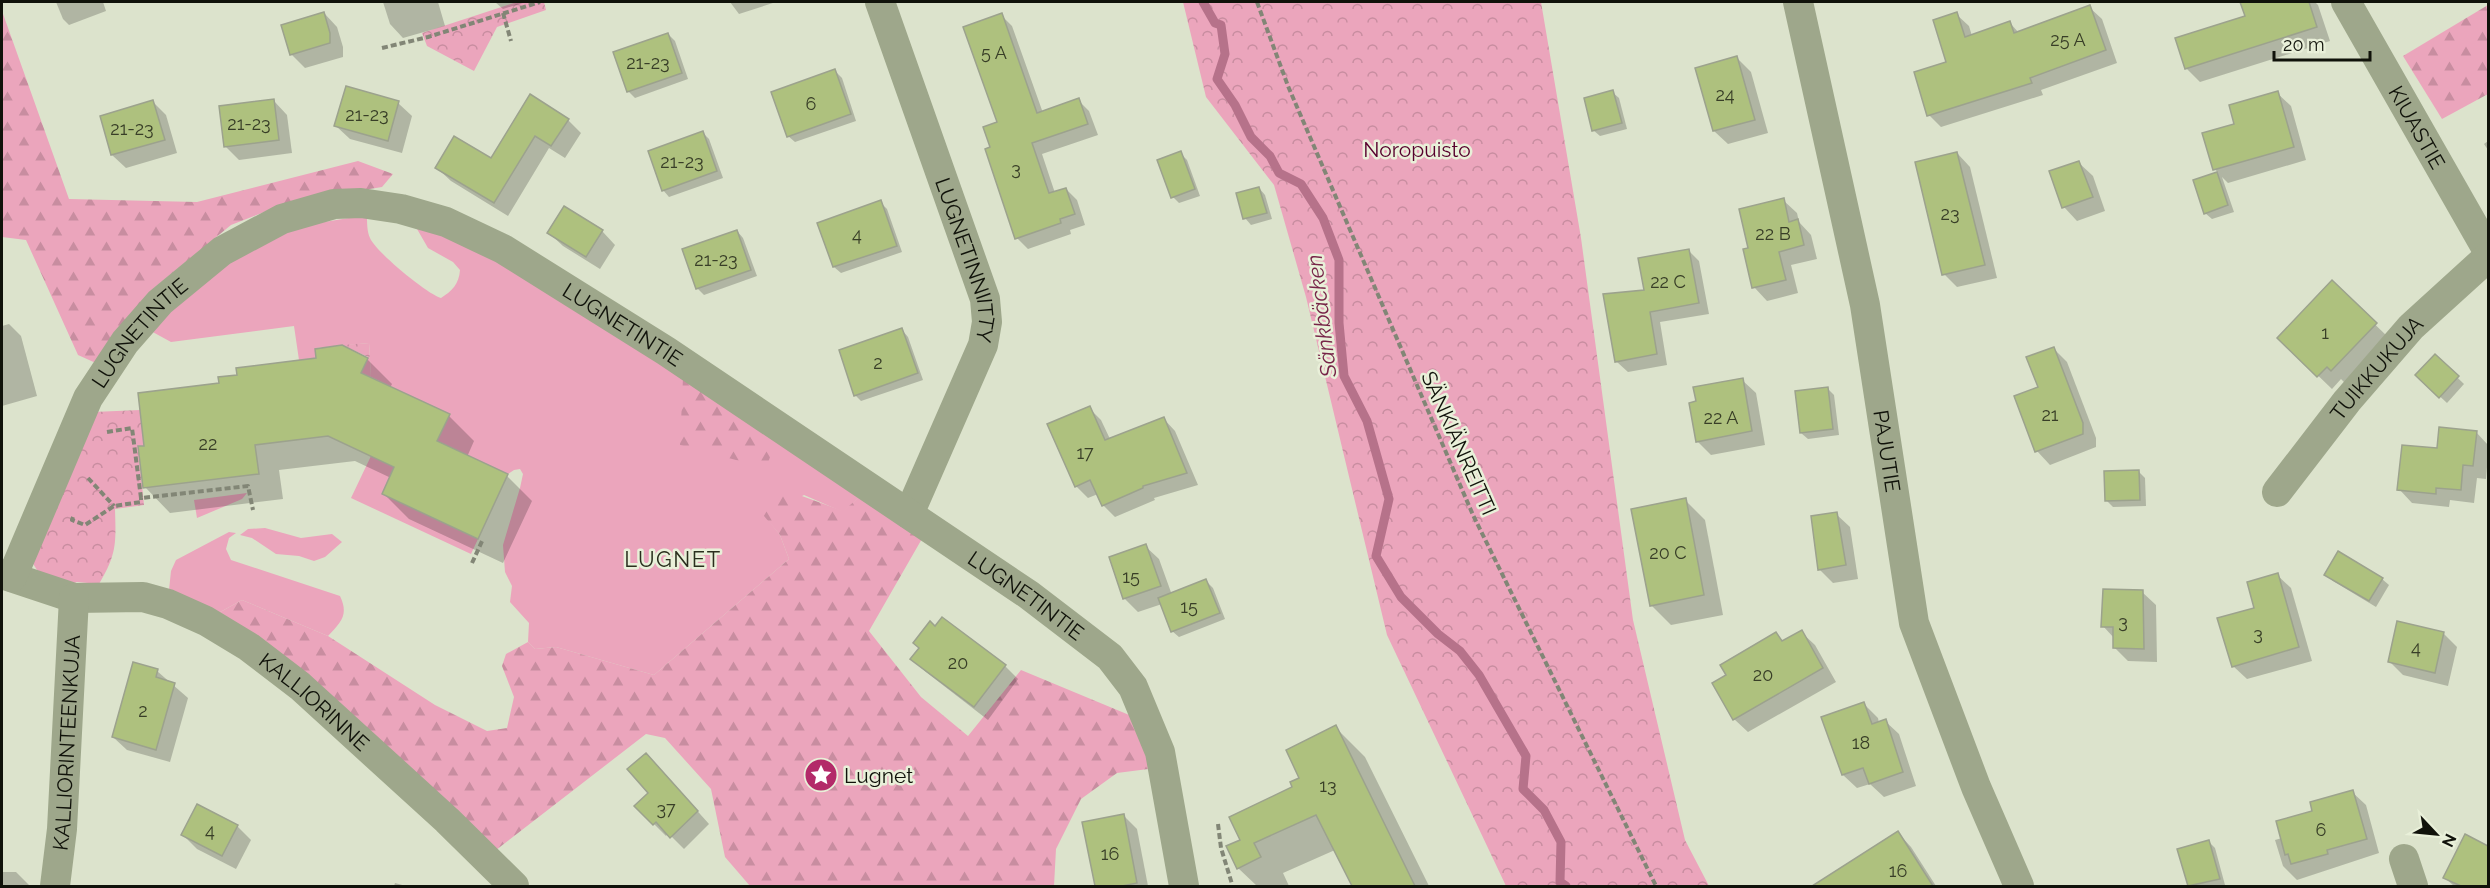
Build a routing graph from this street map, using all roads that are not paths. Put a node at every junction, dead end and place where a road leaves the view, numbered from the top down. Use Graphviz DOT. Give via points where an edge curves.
graph roads {
  1 [pos="880,2"];
  2 [pos="1798,2"];
  3 [pos="2346,2"];
  4 [pos="2488,251"];
  5 [pos="2488,257"];
  6 [pos="2277,492"];
  7 [pos="909,514"];
  8 [pos="7,575"];
  9 [pos="74,598"];
  10 [pos="55,886"];
  11 [pos="514,886"];
  12 [pos="1184,886"];
  13 [pos="2019,886"];
  1 -- 7 [label="street, LUGNETINNIITTY" via="985,298 987,322 969,381"];
  2 -- 13 [label="street, PAJUTIE" via="1865,305 1914,623 1976,787"];
  3 -- 4 [label="street, KIUASTIE"];
  5 -- 6 [label="street, TUIKKUKUJA" via="2411,327 2347,401"];
  7 -- 8 [label="street, LUGNETINTIE" via="666,351 503,249 446,222 401,209 361,203 334,204 282,219 222,251 160,302 125,342 88,398"];
  7 -- 12 [label="street, LUGNETINTIE" via="1102,650 1133,687 1160,752"];
  8 -- 9 [label="street, KALLIORINNE"];
  9 -- 10 [label="street, KALLIORINTEENKUJA" via="62,828"];
  9 -- 11 [label="street, KALLIORINNE" via="143,597 207,621 249,647 309,694"];
}
